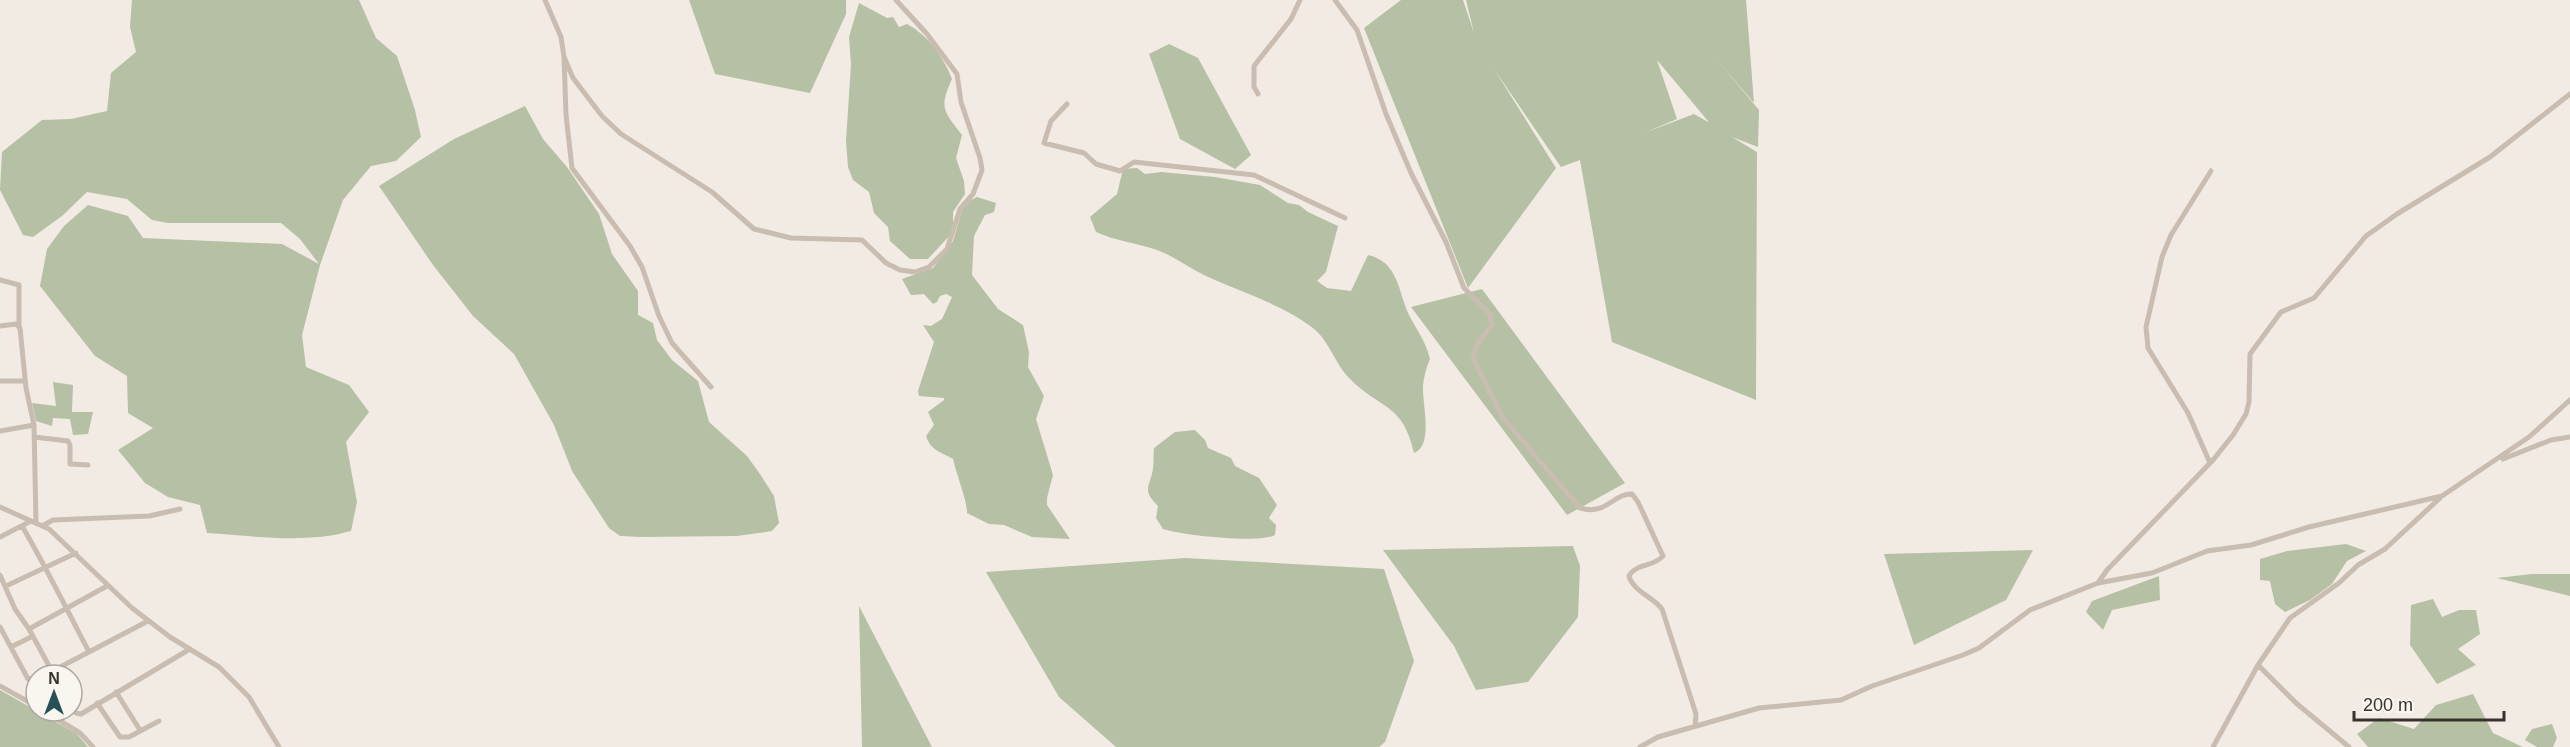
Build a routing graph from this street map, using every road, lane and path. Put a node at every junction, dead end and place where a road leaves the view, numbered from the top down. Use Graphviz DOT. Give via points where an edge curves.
graph roads {
  1 [pos="545,0"];
  2 [pos="896,0"];
  3 [pos="1300,0"];
  4 [pos="1335,0"];
  5 [pos="564,57"];
  6 [pos="1258,94"];
  7 [pos="2570,94"];
  8 [pos="1067,104"];
  9 [pos="2211,171"];
  10 [pos="1345,218"];
  11 [pos="0,280"];
  12 [pos="19,325"];
  13 [pos="0,326"];
  14 [pos="0,381"];
  15 [pos="25,381"];
  16 [pos="711,387"];
  17 [pos="2570,400"];
  18 [pos="34,425"];
  19 [pos="0,431"];
  20 [pos="34,436"];
  21 [pos="2570,437"];
  22 [pos="2210,463"];
  23 [pos="88,465"];
  24 [pos="2488,465"];
  25 [pos="2442,496"];
  26 [pos="0,507"];
  27 [pos="180,509"];
  28 [pos="34,521"];
  29 [pos="44,525"];
  30 [pos="22,526"];
  31 [pos="0,537"];
  32 [pos="76,553"];
  33 [pos="47,567"];
  34 [pos="0,575"];
  35 [pos="2098,583"];
  36 [pos="6,586"];
  37 [pos="107,586"];
  38 [pos="67,609"];
  39 [pos="147,621"];
  40 [pos="0,627"];
  41 [pos="29,629"];
  42 [pos="33,636"];
  43 [pos="11,647"];
  44 [pos="190,649"];
  45 [pos="89,652"];
  46 [pos="48,663"];
  47 [pos="70,663"];
  48 [pos="2258,664"];
  49 [pos="24,671"];
  50 [pos="0,686"];
  51 [pos="116,692"];
  52 [pos="24,699"];
  53 [pos="97,703"];
  54 [pos="84,712"];
  55 [pos="159,721"];
  56 [pos="64,723"];
  57 [pos="1695,726"];
  58 [pos="140,730"];
  59 [pos="93,747"];
  60 [pos="279,747"];
  61 [pos="1640,747"];
  62 [pos="2213,747"];
  63 [pos="2349,747"];
  1 -- 5 [label="street" via="555,20"];
  2 -- 5 [label="street" via="957,74 961,102 982,170 973,194 960,209 947,249 929,267 915,272 886,263 862,240 790,238 754,229 712,192 621,134 573,78"];
  3 -- 6 [label="street" via="1291,19 1254,66"];
  4 -- 57 [label="street" via="1357,30 1386,114 1464,288 1490,314 1492,325 1476,344 1473,359 1503,418 1580,508 1605,507 1626,494 1635,496 1638,502 1663,556 1635,569 1629,580 1662,609 1696,714"];
  5 -- 16 [label="street" via="572,168 642,267 672,343"];
  7 -- 22 [label="street" via="2490,157 2367,237 2314,298 2281,312 2250,354 2246,414"];
  8 -- 10 [label="street" via="1051,121 1044,143 1084,153 1096,164 1120,171 1134,162 1254,176"];
  9 -- 22 [label="street" via="2171,235 2146,327 2148,348 2188,413"];
  11 -- 12 [label="street" via="19,285"];
  12 -- 13 [label="street"];
  12 -- 15 [label="street"];
  14 -- 15 [label="street"];
  15 -- 18 [label="street"];
  17 -- 24 [label="street" via="2529,437"];
  18 -- 19 [label="street"];
  18 -- 20 [label="street"];
  20 -- 23 [label="street" via="69,442 70,464"];
  20 -- 28 [label="street"];
  21 -- 24 [label="street" via="2524,449"];
  22 -- 35 [label="street"];
  24 -- 25 [label="street"];
  25 -- 35 [label="street" via="2309,527 2251,545 2207,551 2152,573"];
  25 -- 48 [label="street" via="2385,549 2290,618"];
  26 -- 28 [label="street"];
  27 -- 29 [label="street" via="149,516 53,520"];
  28 -- 29 [label="street"];
  28 -- 30 [label="street"];
  29 -- 32 [label="street"];
  30 -- 31 [label="street"];
  30 -- 33 [label="street"];
  32 -- 33 [label="street"];
  32 -- 37 [label="street"];
  33 -- 36 [label="street"];
  33 -- 38 [label="street"];
  34 -- 36 [label="street"];
  35 -- 57 [label="street" via="2030,610 1979,648 1841,700 1759,708"];
  36 -- 41 [label="street"];
  37 -- 38 [label="street"];
  37 -- 39 [label="street"];
  38 -- 41 [label="street"];
  38 -- 45 [label="street"];
  39 -- 44 [label="street"];
  39 -- 45 [label="street"];
  40 -- 43 [label="street"];
  41 -- 42 [label="street"];
  42 -- 43 [label="street"];
  42 -- 46 [label="street"];
  43 -- 49 [label="street"];
  44 -- 51 [label="street"];
  44 -- 60 [label="street" via="219,667 249,697"];
  45 -- 47 [label="street"];
  48 -- 62 [label="street"];
  48 -- 63 [label="street" via="2296,703"];
  50 -- 52 [label="street"];
  51 -- 53 [label="street"];
  51 -- 58 [label="street"];
  53 -- 54 [label="street"];
  53 -- 58 [label="street" via="120,736"];
  55 -- 58 [label="street"];
  56 -- 59 [label="street"];
  57 -- 61 [label="street"];
}
